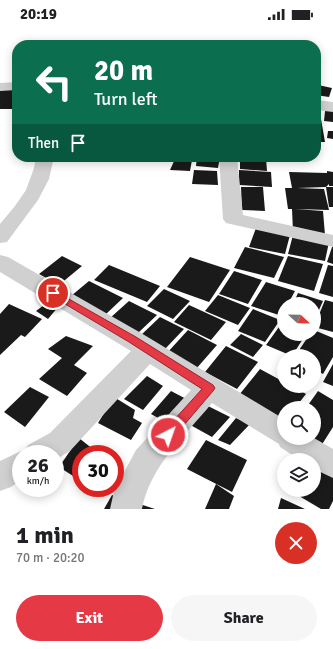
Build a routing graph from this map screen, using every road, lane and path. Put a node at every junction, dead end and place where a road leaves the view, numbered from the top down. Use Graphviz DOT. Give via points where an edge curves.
graph roads {
  1 [pos="12,86"];
  2 [pos="0,87"];
  3 [pos="321,106"];
  4 [pos="333,107"];
  5 [pos="45,162"];
  6 [pos="228,162"];
  7 [pos="0,237"];
  8 [pos="333,241"];
  9 [pos="0,262"];
  10 [pos="148,350"];
  11 [pos="209,388"];
  12 [pos="277,430"];
  13 [pos="54,445"];
  14 [pos="301,445"];
  15 [pos="333,465"];
  16 [pos="12,470"];
  17 [pos="0,477"];
  18 [pos="126,509"];
  1 -- 2 [label="street"];
  3 -- 4 [label="street"];
  5 -- 7 [label="street" via="31,196"];
  6 -- 8 [label="street" via="233,219"];
  9 -- 10 [label="street"];
  10 -- 11 [label="street"];
  10 -- 13 [label="street"];
  11 -- 12 [label="street"];
  11 -- 18 [label="street" via="147,459 130,491"];
  14 -- 15 [label="street"];
  16 -- 17 [label="street"];
}
